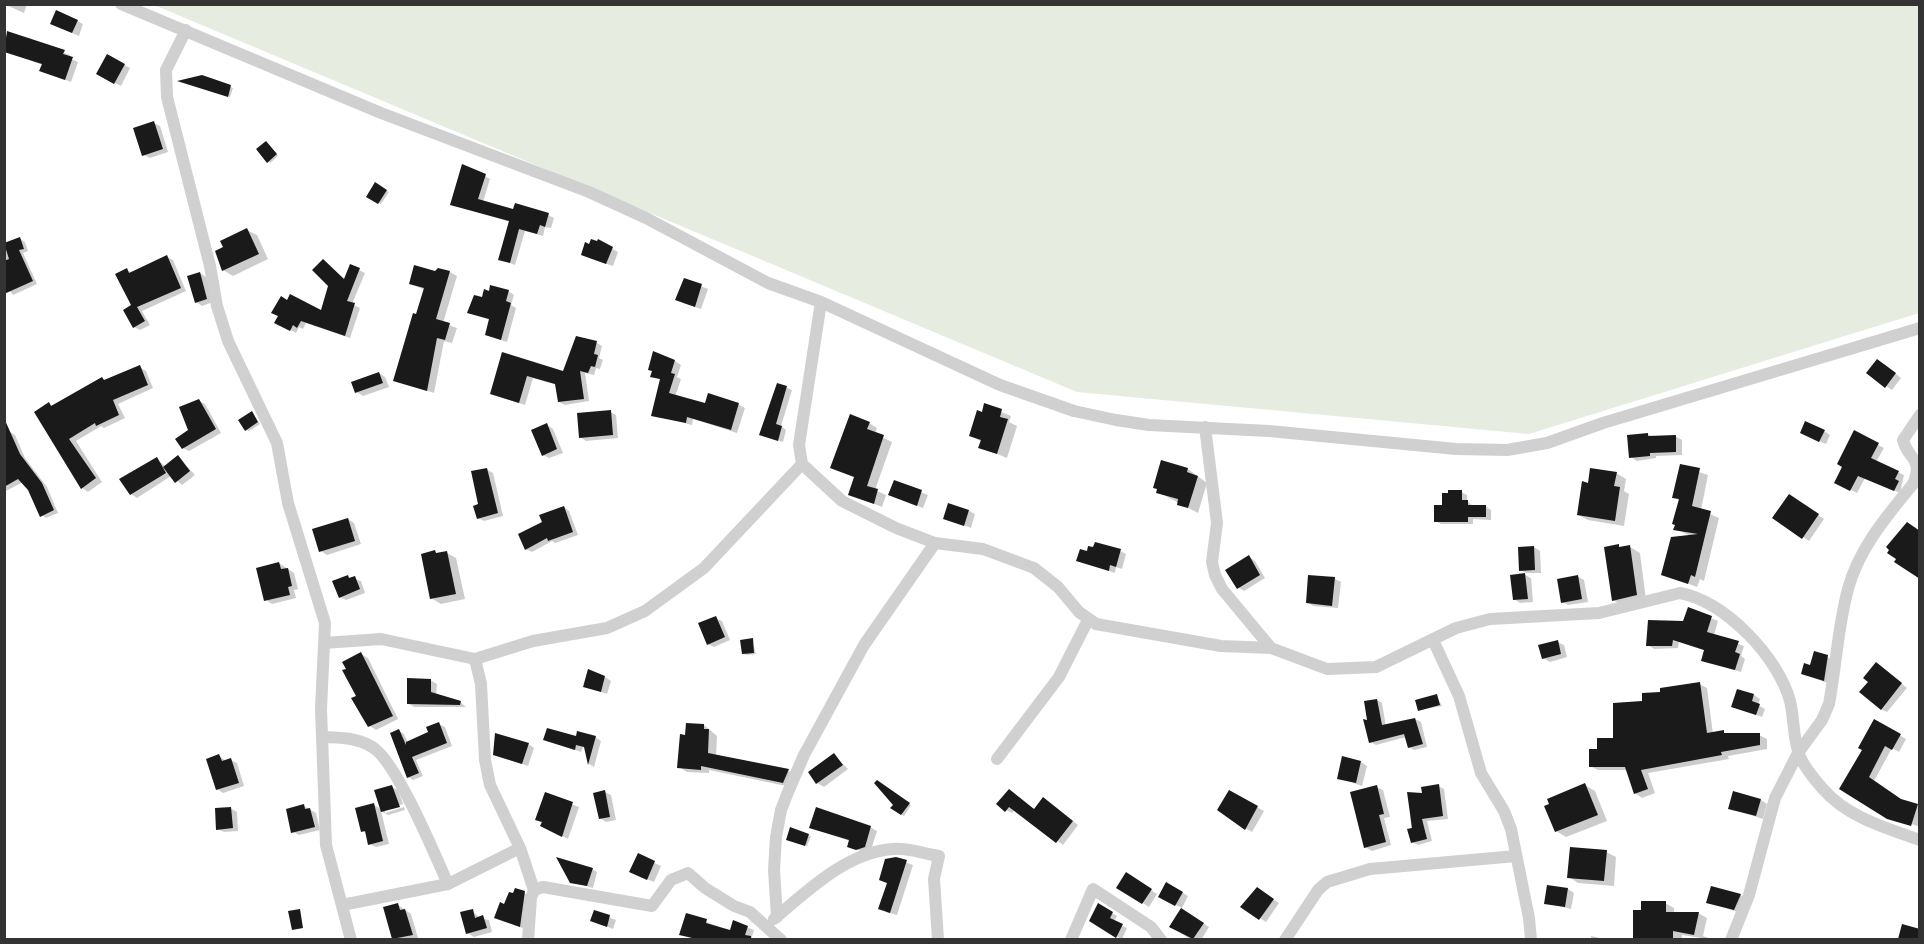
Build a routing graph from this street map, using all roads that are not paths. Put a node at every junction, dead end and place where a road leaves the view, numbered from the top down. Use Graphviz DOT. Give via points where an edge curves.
graph roads {
  1 [pos="122,4"];
  2 [pos="186,30"];
  3 [pos="821,302"];
  4 [pos="1920,328"];
  5 [pos="1920,414"];
  6 [pos="1205,427"];
  7 [pos="802,465"];
  8 [pos="935,543"];
  9 [pos="1088,620"];
  10 [pos="1433,640"];
  11 [pos="324,643"];
  12 [pos="1271,648"];
  13 [pos="475,659"];
  14 [pos="322,737"];
  15 [pos="1798,753"];
  16 [pos="997,759"];
  17 [pos="1920,840"];
  18 [pos="520,848"];
  19 [pos="1516,856"];
  20 [pos="448,884"];
  21 [pos="534,890"];
  22 [pos="342,905"];
  23 [pos="777,916"];
  24 [pos="766,926"];
  25 [pos="351,939"];
  26 [pos="528,939"];
  27 [pos="781,939"];
  28 [pos="938,939"];
  29 [pos="1071,939"];
  30 [pos="1161,939"];
  31 [pos="1285,939"];
  32 [pos="1531,939"];
  33 [pos="1731,939"];
  1 -- 2 [label="street"];
  2 -- 3 [label="street" via="381,113 590,192 768,283"];
  2 -- 11 [label="street" via="166,70 166,97 210,266 216,306 228,341 277,443 288,502 325,623"];
  3 -- 6 [label="street" via="1000,385 1074,411 1149,425"];
  3 -- 7 [label="street" via="799,446"];
  4 -- 6 [label="street" via="1525,448 1456,448"];
  5 -- 15 [label="street" via="1903,440 1915,458 1917,474 1857,564 1848,589 1829,704"];
  6 -- 12 [label="street" via="1217,523 1212,562 1215,575 1221,589"];
  7 -- 8 [label="street" via="842,501"];
  7 -- 13 [label="street" via="704,568 645,610 607,628 533,641"];
  8 -- 9 [label="street" via="983,549 1034,568"];
  8 -- 23 [label="street" via="864,645 788,792 776,837"];
  9 -- 12 [label="street" via="1103,626 1221,646"];
  9 -- 16 [label="street" via="1059,677"];
  10 -- 12 [label="street" via="1376,667 1327,669"];
  10 -- 15 [label="street" via="1456,628 1490,619 1599,613 1680,593 1691,595 1722,610 1777,670 1790,700"];
  10 -- 19 [label="street" via="1459,696 1481,773 1504,811"];
  11 -- 13 [label="street" via="381,639"];
  11 -- 14 [label="street"];
  13 -- 18 [label="street" via="481,684 490,785"];
  14 -- 20 [label="street" via="356,740 376,749 396,778"];
  14 -- 22 [label="street" via="326,845"];
  15 -- 17 [label="street" via="1824,790 1852,813"];
  15 -- 33 [label="street" via="1774,798 1749,895"];
  18 -- 20 [label="street"];
  18 -- 21 [label="street"];
  19 -- 31 [label="street" via="1370,869 1327,882"];
  19 -- 32 [label="street"];
  20 -- 22 [label="street"];
  21 -- 24 [label="street" via="543,887 652,906 671,880 688,873"];
  21 -- 26 [label="street"];
  22 -- 25 [label="street"];
  23 -- 24 [label="street"];
  23 -- 28 [label="street" via="834,871 863,857 899,848 939,856 934,879"];
  24 -- 27 [label="street"];
  29 -- 30 [label="street" via="1092,889 1151,927"];
}
